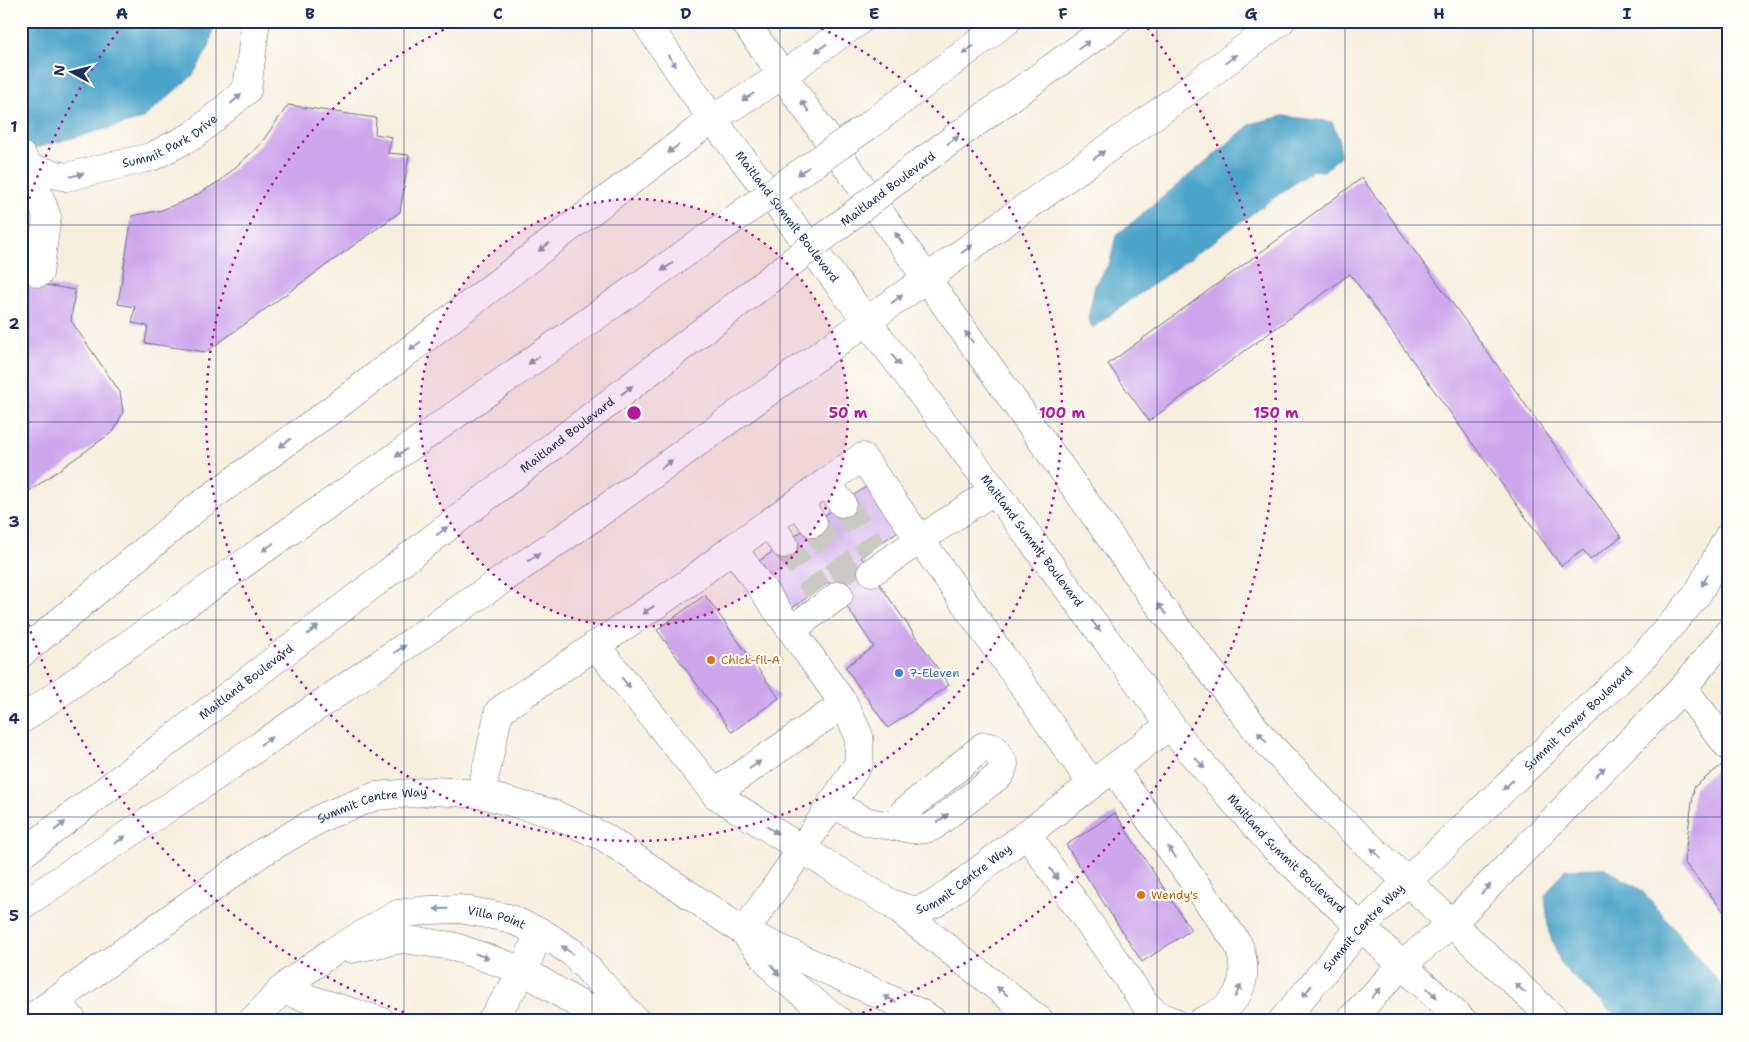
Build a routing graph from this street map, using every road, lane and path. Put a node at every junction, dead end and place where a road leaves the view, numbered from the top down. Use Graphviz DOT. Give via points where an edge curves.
graph roads {
  1 [pos="256,21"];
  2 [pos="645,21"];
  3 [pos="744,21"];
  4 [pos="858,21"];
  5 [pos="1007,21"];
  6 [pos="1116,21"];
  7 [pos="1281,21"];
  8 [pos="783,75"];
  9 [pos="712,119"];
  10 [pos="25,162"];
  11 [pos="39,273"];
  12 [pos="928,278"];
  13 [pos="867,321"];
  14 [pos="994,490"];
  15 [pos="1728,537"];
  16 [pos="920,538"];
  17 [pos="733,548"];
  18 [pos="876,561"];
  19 [pos="829,596"];
  20 [pos="792,629"];
  21 [pos="1728,633"];
  22 [pos="595,645"];
  23 [pos="21,654"];
  24 [pos="1683,688"];
  25 [pos="844,704"];
  26 [pos="21,720"];
  27 [pos="1170,725"];
  28 [pos="1728,746"];
  29 [pos="1103,776"];
  30 [pos="481,794"];
  31 [pos="716,795"];
  32 [pos="832,804"];
  33 [pos="898,827"];
  34 [pos="1027,834"];
  35 [pos="802,849"];
  36 [pos="21,855"];
  37 [pos="1406,882"];
  38 [pos="890,903"];
  39 [pos="21,906"];
  40 [pos="1452,923"];
  41 [pos="1361,927"];
  42 [pos="538,931"];
  43 [pos="744,932"];
  44 [pos="332,952"];
  45 [pos="1402,965"];
  46 [pos="524,971"];
  47 [pos="281,990"];
  48 [pos="56,999"];
  49 [pos="27,1021"];
  50 [pos="73,1021"];
  51 [pos="252,1021"];
  52 [pos="381,1021"];
  53 [pos="491,1021"];
  54 [pos="612,1021"];
  55 [pos="636,1021"];
  56 [pos="839,1021"];
  57 [pos="933,1021"];
  58 [pos="1040,1021"];
  59 [pos="1172,1021"];
  60 [pos="1202,1021"];
  61 [pos="1282,1021"];
  62 [pos="1349,1021"];
  63 [pos="1463,1021"];
  64 [pos="1556,1021"];
  10 -- 1 [label="main road, Summit Park Drive, one-way" via="66,178 151,157 194,135 247,90"];
  2 -- 9 [label="main road, Maitland Summit Boulevard, one-way"];
  3 -- 8 [label="main road"];
  4 -- 8 [label="main road, one-way"];
  5 -- 26 [label="main road, one-way, bridge" via="872,123"];
  36 -- 6 [label="main road, Maitland Boulevard, one-way, bridge" via="913,168"];
  12 -- 7 [label="main road, one-way"];
  8 -- 9 [label="main road, one-way"];
  12 -- 8 [label="main road, one-way"];
  9 -- 13 [label="main road, Maitland Summit Boulevard"];
  9 -- 23 [label="main road, one-way" via="334,408 196,508"];
  10 -- 11 [label="main road" via="48,216"];
  13 -- 12 [label="main road, one-way"];
  37 -- 12 [label="main road, one-way" via="1262,737 1147,589"];
  13 -- 14 [label="main road, Maitland Summit Boulevard, one-way"];
  39 -- 13 [label="main road, one-way" via="598,514"];
  14 -- 16 [label="main road"];
  14 -- 27 [label="main road, Maitland Summit Boulevard, one-way"];
  15 -- 37 [label="main road, Summit Tower Boulevard, one-way" via="1697,595 1643,657"];
  16 -- 17 [label="main road" via="862,457 834,493 806,513 776,534"];
  16 -- 18 [label="main road"];
  16 -- 29 [label="main road"];
  17 -- 20 [label="main road"];
  17 -- 22 [label="main road, one-way" via="688,583"];
  19 -- 20 [label="main road"];
  20 -- 25 [label="main road"];
  21 -- 24 [label="main road"];
  22 -- 30 [label="main road" via="499,711"];
  22 -- 31 [label="main road, Summit Centre Way, one-way"];
  24 -- 28 [label="main road"];
  40 -- 24 [label="main road, one-way"];
  31 -- 25 [label="main road, one-way"];
  25 -- 32 [label="main road" via="859,736 859,763"];
  27 -- 29 [label="main road, Summit Centre Way"];
  27 -- 41 [label="main road, Maitland Summit Boulevard, one-way" via="1274,847"];
  29 -- 34 [label="main road, Summit Centre Way"];
  60 -- 29 [label="main road, one-way" via="1230,1005 1240,989 1245,973 1238,944"];
  30 -- 43 [label="main road, Summit Centre Way" via="551,813 604,837"];
  30 -- 48 [label="main road, Summit Centre Way" via="435,791 376,796 325,816 261,853"];
  31 -- 35 [label="main road, Summit Centre Way, one-way"];
  32 -- 33 [label="main road" via="868,822"];
  32 -- 35 [label="main road"];
  34 -- 38 [label="main road, Summit Centre Way" via="936,903 915,911"];
  34 -- 59 [label="main road, one-way" via="1146,1005 1159,1016"];
  35 -- 38 [label="main road, Summit Centre Way"];
  35 -- 43 [label="main road"];
  37 -- 40 [label="main road"];
  37 -- 41 [label="main road, Summit Centre Way"];
  58 -- 38 [label="main road, one-way"];
  40 -- 45 [label="main road"];
  64 -- 40 [label="main road, one-way"];
  41 -- 45 [label="main road, Maitland Summit Boulevard"];
  41 -- 61 [label="main road, Summit Centre Way, one-way"];
  42 -- 44 [label="main road, Villa Point, one-way" via="508,918 460,909 430,910 398,914"];
  42 -- 46 [label="main road"];
  55 -- 42 [label="main road, Villa Point, one-way" via="573,953"];
  43 -- 56 [label="main road, Summit Centre Way, one-way" via="780,976"];
  57 -- 43 [label="main road, Summit Centre Way, one-way"];
  44 -- 46 [label="main road, Villa Point, one-way" via="402,940 452,946"];
  44 -- 47 [label="main road, Villa Point"];
  62 -- 45 [label="main road, one-way"];
  45 -- 63 [label="main road, Maitland Summit Boulevard, one-way"];
  46 -- 53 [label="main road"];
  46 -- 54 [label="main road, Villa Point"];
  47 -- 51 [label="main road, Villa Point"];
  47 -- 52 [label="main road"];
  48 -- 49 [label="main road, Summit Centre Way"];
  48 -- 50 [label="main road"];
}
